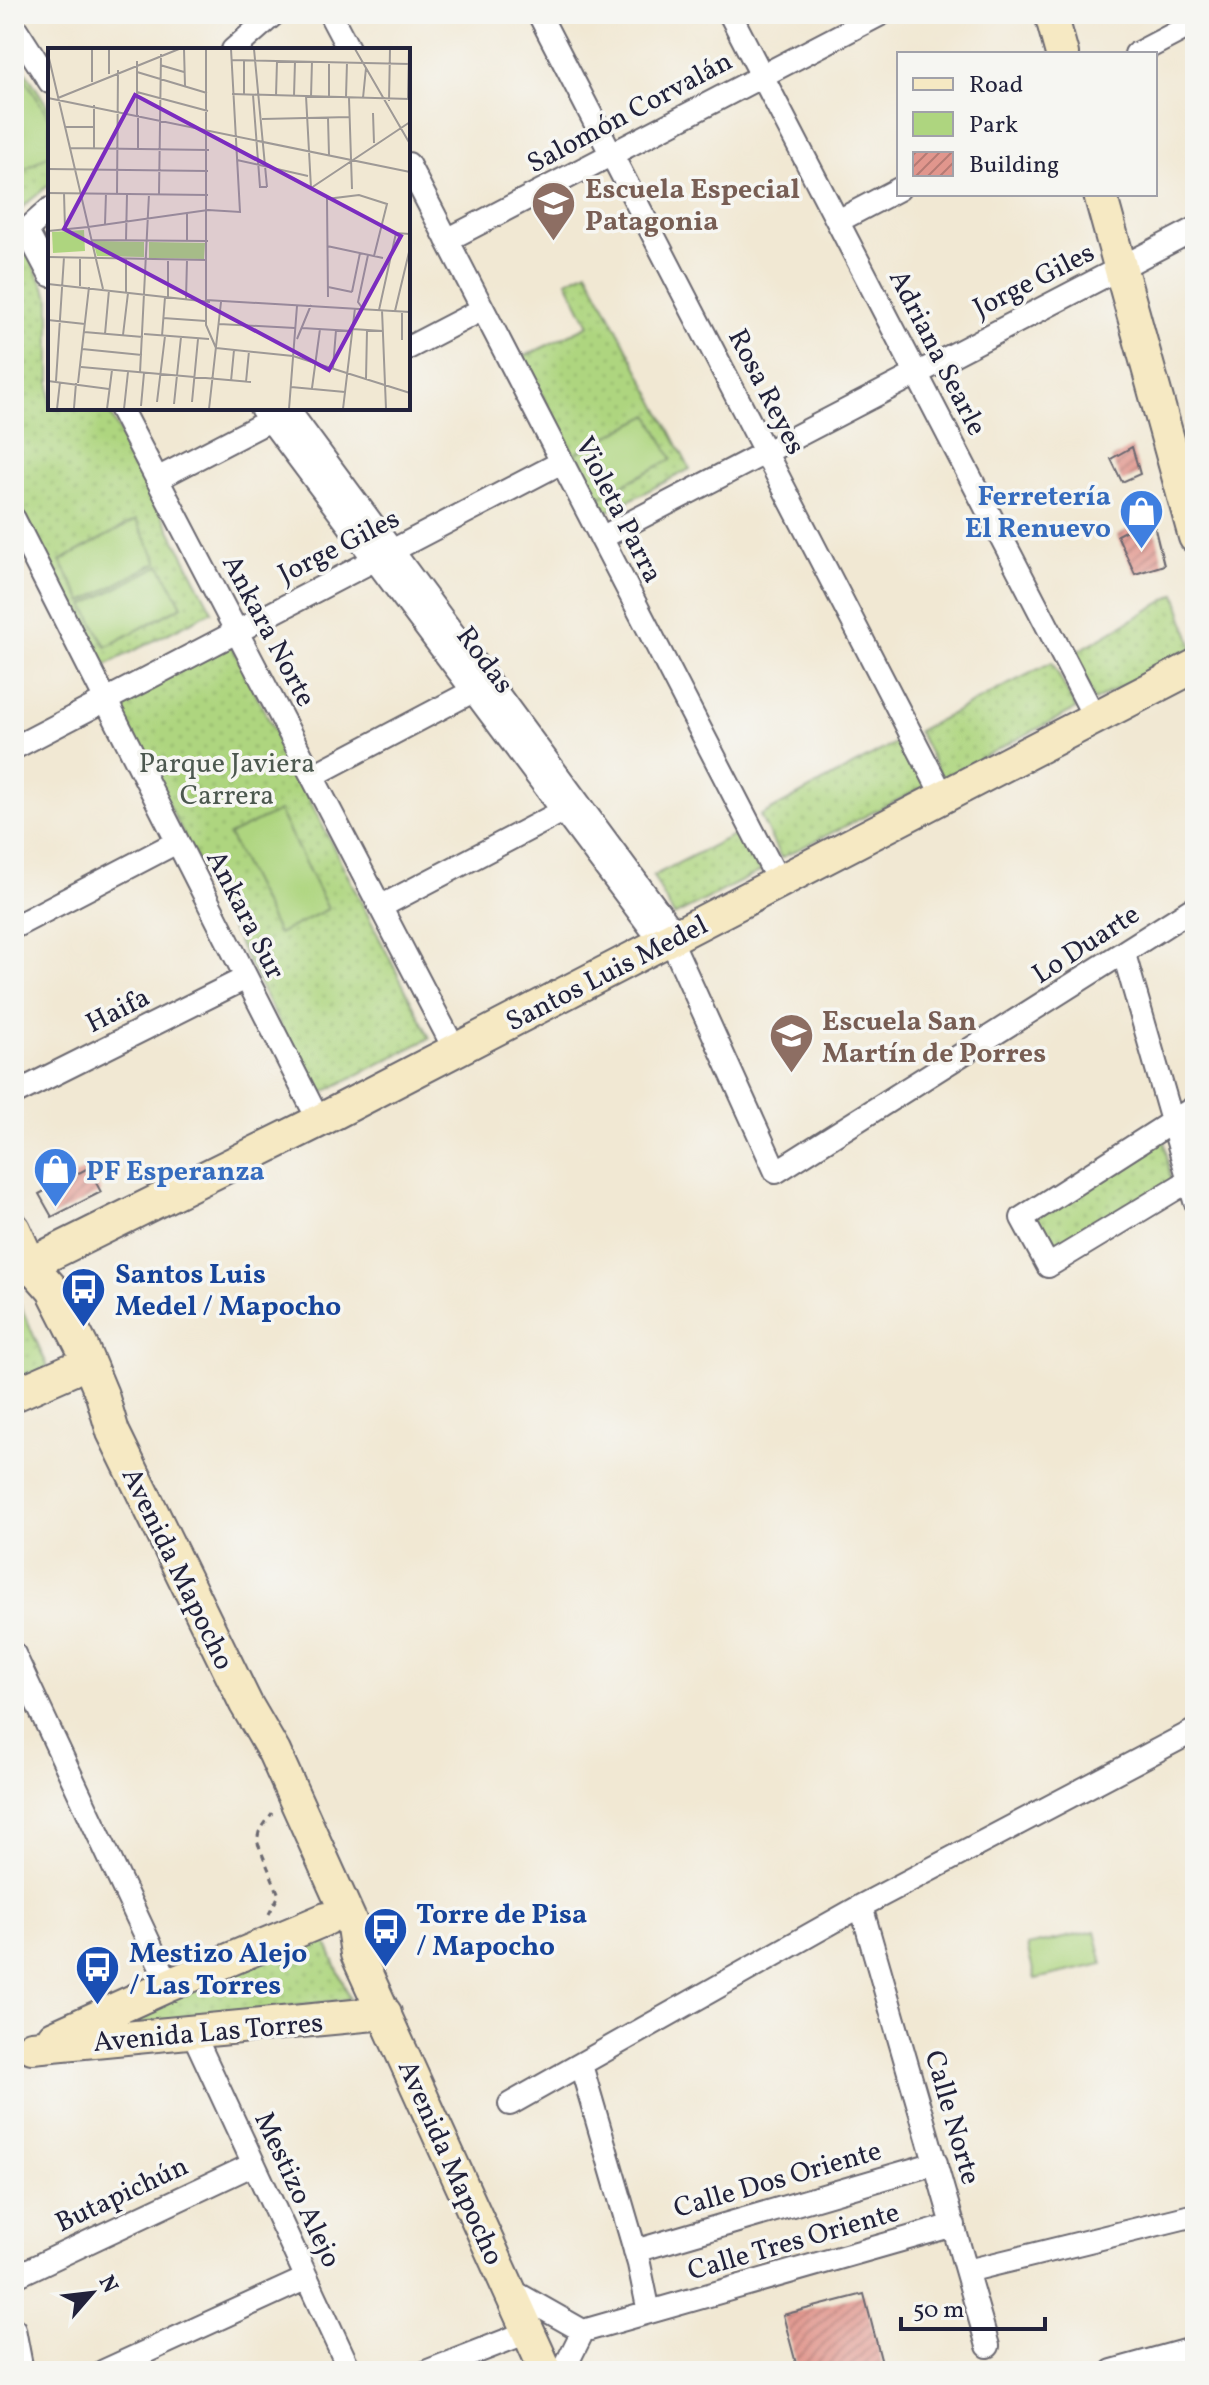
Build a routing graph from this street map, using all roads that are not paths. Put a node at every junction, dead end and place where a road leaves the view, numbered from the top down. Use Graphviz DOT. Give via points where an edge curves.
graph roads {
  1 [pos="274,14"];
  2 [pos="330,14"];
  3 [pos="539,14"];
  4 [pos="730,14"];
  5 [pos="881,14"];
  6 [pos="1051,14"];
  7 [pos="1195,23"];
  8 [pos="14,26"];
  9 [pos="235,48"];
  10 [pos="348,48"];
  11 [pos="1061,52"];
  12 [pos="1140,52"];
  13 [pos="762,76"];
  14 [pos="48,79"];
  15 [pos="611,154"];
  16 [pos="410,168"];
  17 [pos="897,190"];
  18 [pos="1101,196"];
  19 [pos="48,211"];
  20 [pos="838,221"];
  21 [pos="1195,229"];
  22 [pos="20,236"];
  23 [pos="447,240"];
  24 [pos="1121,268"];
  25 [pos="48,272"];
  26 [pos="483,309"];
  27 [pos="410,347"];
  28 [pos="917,374"];
  29 [pos="121,410"];
  30 [pos="280,411"];
  31 [pos="766,452"];
  32 [pos="562,462"];
  33 [pos="157,479"];
  34 [pos="14,519"];
  35 [pos="1195,537"];
  36 [pos="601,538"];
  37 [pos="21,549"];
  38 [pos="383,555"];
  39 [pos="237,632"];
  40 [pos="1195,666"];
  41 [pos="473,691"];
  42 [pos="105,700"];
  43 [pos="1095,718"];
  44 [pos="14,748"];
  45 [pos="312,776"];
  46 [pos="943,796"];
  47 [pos="563,811"];
  48 [pos="177,842"];
  49 [pos="779,882"];
  50 [pos="380,907"];
  51 [pos="1195,907"];
  52 [pos="14,927"];
  53 [pos="673,937"];
  54 [pos="1124,954"];
  55 [pos="246,978"];
  56 [pos="455,1050"];
  57 [pos="14,1094"];
  58 [pos="1195,1107"];
  59 [pos="319,1121"];
  60 [pos="1172,1122"];
  61 [pos="1193,1187"];
  62 [pos="14,1229"];
  63 [pos="22,1268"];
  64 [pos="77,1359"];
  65 [pos="14,1395"];
  66 [pos="14,1654"];
  67 [pos="246,1704"];
  68 [pos="1195,1736"];
  69 [pos="861,1906"];
  70 [pos="326,1919"];
  71 [pos="357,1954"];
  72 [pos="169,1985"];
  73 [pos="385,2013"];
  74 [pos="193,2033"];
  75 [pos="23,2051"];
  76 [pos="581,2065"];
  77 [pos="510,2104"];
  78 [pos="936,2163"];
  79 [pos="254,2164"];
  80 [pos="1195,2215"];
  81 [pos="954,2225"];
  82 [pos="635,2251"];
  83 [pos="967,2271"];
  84 [pos="14,2277"];
  85 [pos="307,2278"];
  86 [pos="509,2289"];
  87 [pos="649,2312"];
  88 [pos="14,2329"];
  89 [pos="583,2331"];
  90 [pos="528,2332"];
  91 [pos="988,2346"];
  92 [pos="1195,2348"];
  93 [pos="22,2371"];
  94 [pos="104,2371"];
  95 [pos="350,2371"];
  96 [pos="428,2371"];
  97 [pos="546,2371"];
  98 [pos="563,2371"];
  99 [pos="1112,2371"];
  1 -- 9 [label="street"];
  2 -- 10 [label="street"];
  3 -- 15 [label="street, Rosa Reyes"];
  4 -- 13 [label="street, Adriana Searle"];
  5 -- 13 [label="street, Salomón Corvalán"];
  6 -- 11 [label="main road"];
  7 -- 12 [label="street"];
  8 -- 14 [label="street"];
  13 -- 15 [label="street, Salomón Corvalán"];
  13 -- 20 [label="street, Adriana Searle"];
  15 -- 23 [label="street, Salomón Corvalán"];
  15 -- 31 [label="street, Rosa Reyes"];
  16 -- 23 [label="street, Violeta Parra"];
  17 -- 20 [label="street"];
  18 -- 24 [label="main road"];
  19 -- 22 [label="street"];
  20 -- 28 [label="street, Adriana Searle"];
  21 -- 24 [label="street, Jorge Giles"];
  22 -- 25 [label="street"];
  23 -- 26 [label="street, Violeta Parra"];
  24 -- 28 [label="street, Jorge Giles"];
  24 -- 35 [label="main road"];
  26 -- 27 [label="street"];
  26 -- 32 [label="street, Violeta Parra"];
  28 -- 31 [label="street, Jorge Giles"];
  28 -- 43 [label="street, Adriana Searle"];
  29 -- 33 [label="street, Ankara Norte"];
  30 -- 33 [label="street"];
  30 -- 38 [label="street, Rodas"];
  31 -- 36 [label="street, Jorge Giles"];
  31 -- 46 [label="street, Rosa Reyes"];
  32 -- 36 [label="street, Violeta Parra"];
  32 -- 38 [label="street, Jorge Giles"];
  33 -- 39 [label="street, Ankara Norte"];
  34 -- 37 [label="street, Ankara Sur"];
  36 -- 49 [label="street, Violeta Parra"];
  37 -- 42 [label="street, Ankara Sur"];
  38 -- 39 [label="street, Jorge Giles"];
  38 -- 41 [label="street, Rodas"];
  38 -- 53 [label="street, Rodas"];
  39 -- 42 [label="street, Jorge Giles"];
  39 -- 45 [label="street, Ankara Norte"];
  40 -- 43 [label="main road, Santos Luis Medel"];
  41 -- 45 [label="street"];
  41 -- 47 [label="street, Rodas"];
  42 -- 44 [label="street, Jorge Giles"];
  42 -- 48 [label="street, Ankara Sur"];
  43 -- 46 [label="main road, Santos Luis Medel"];
  45 -- 50 [label="street, Ankara Norte"];
  46 -- 49 [label="main road, Santos Luis Medel"];
  47 -- 50 [label="street"];
  47 -- 53 [label="street, Rodas" via="650,927"];
  48 -- 52 [label="street"];
  48 -- 55 [label="street, Ankara Sur"];
  49 -- 53 [label="main road, Santos Luis Medel"];
  50 -- 56 [label="street, Ankara Norte"];
  51 -- 54 [label="street, Lo Duarte"];
  53 -- 54 [label="street, Lo Duarte" via="776,1172"];
  53 -- 56 [label="main road, Santos Luis Medel"];
  54 -- 60 [label="street"];
  55 -- 57 [label="street, Haifa"];
  55 -- 59 [label="street, Ankara Sur"];
  56 -- 59 [label="main road, Santos Luis Medel"];
  58 -- 60 [label="street"];
  59 -- 63 [label="main road, Santos Luis Medel"];
  60 -- 61 [label="street"];
  60 -- 61 [label="street" via="1022,1218 1048,1266"];
  62 -- 63 [label="main road, Avenida Mapocho"];
  63 -- 64 [label="main road, Avenida Mapocho" via="48,1282"];
  64 -- 65 [label="main road"];
  64 -- 67 [label="main road, Avenida Mapocho" via="97,1413 113,1432"];
  66 -- 72 [label="street"];
  67 -- 70 [label="main road, Avenida Mapocho" via="253,1750"];
  67 -- 71 [label="main road, Avenida Mapocho" via="274,1752 349,1918"];
  68 -- 69 [label="street" via="1192,1732"];
  69 -- 76 [label="street"];
  69 -- 78 [label="street, Calle Norte"];
  70 -- 71 [label="main road, Avenida Mapocho"];
  70 -- 72 [label="main road, Avenida Las Torres"];
  71 -- 73 [label="main road, Avenida Mapocho"];
  72 -- 75 [label="main road, Avenida Las Torres"];
  73 -- 74 [label="main road, Avenida Las Torres"];
  73 -- 86 [label="main road, Avenida Mapocho"];
  74 -- 75 [label="main road, Avenida Las Torres"];
  74 -- 79 [label="street, Mestizo Alejo"];
  76 -- 77 [label="street"];
  76 -- 82 [label="street"];
  78 -- 81 [label="street, Calle Norte"];
  78 -- 82 [label="street, Calle Dos Oriente"];
  79 -- 84 [label="street, Butapichún"];
  79 -- 85 [label="street, Mestizo Alejo"];
  80 -- 83 [label="street"];
  81 -- 83 [label="street, Calle Norte"];
  81 -- 87 [label="street, Calle Tres Oriente"];
  82 -- 87 [label="street"];
  83 -- 91 [label="street, Calle Norte"];
  85 -- 94 [label="street"];
  85 -- 95 [label="street, Mestizo Alejo"];
  86 -- 89 [label="street"];
  86 -- 90 [label="main road, Avenida Mapocho"];
  87 -- 89 [label="street, Calle Tres Oriente"];
  88 -- 93 [label="street"];
  89 -- 98 [label="street"];
  90 -- 96 [label="street"];
  90 -- 97 [label="main road, Avenida Mapocho"];
  92 -- 99 [label="street"];
}
